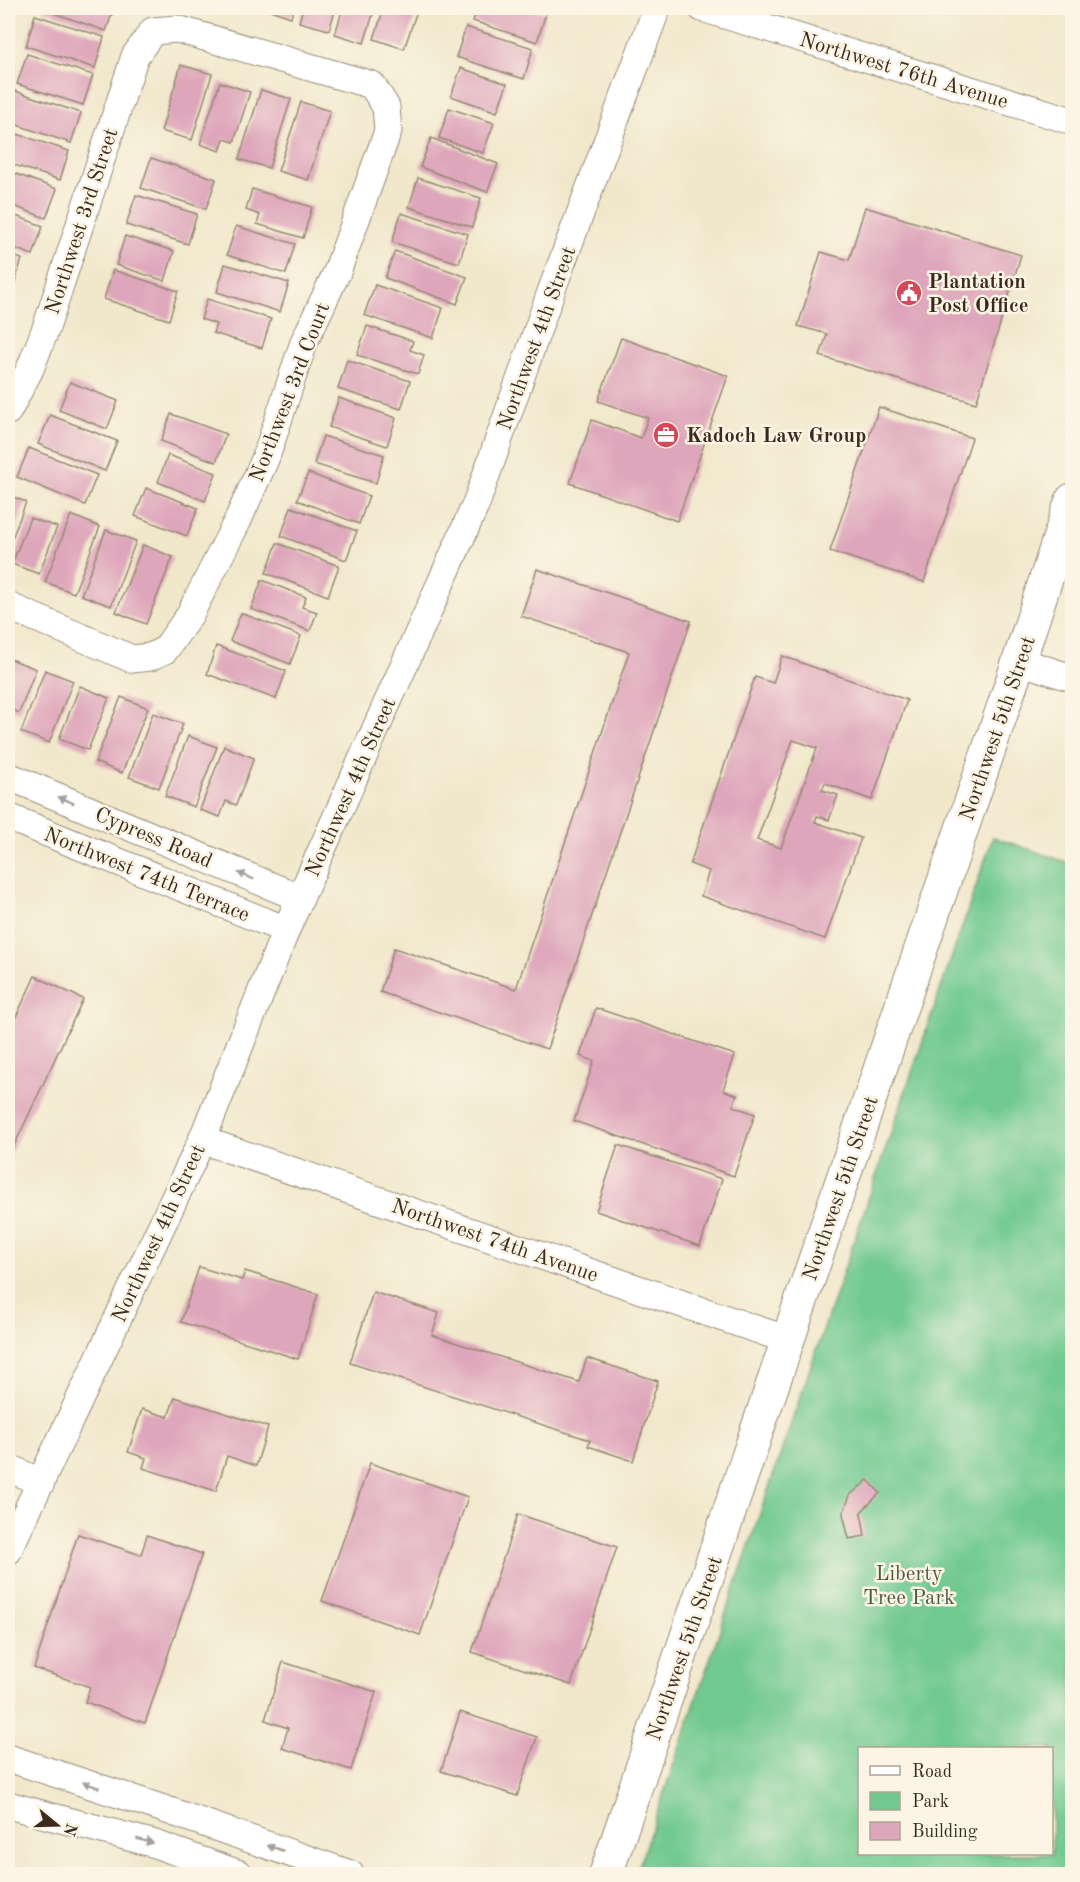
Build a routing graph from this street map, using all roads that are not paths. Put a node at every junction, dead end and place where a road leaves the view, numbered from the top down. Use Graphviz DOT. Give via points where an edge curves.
graph roads {
  1 [pos="657,8"];
  2 [pos="702,8"];
  3 [pos="152,19"];
  4 [pos="1072,121"];
  5 [pos="8,411"];
  6 [pos="1072,500"];
  7 [pos="8,606"];
  8 [pos="1019,661"];
  9 [pos="1072,678"];
  10 [pos="8,776"];
  11 [pos="8,817"];
  12 [pos="300,898"];
  13 [pos="286,930"];
  14 [pos="202,1140"];
  15 [pos="788,1340"];
  16 [pos="8,1467"];
  17 [pos="41,1483"];
  18 [pos="16,1511"];
  19 [pos="8,1551"];
  20 [pos="8,1758"];
  21 [pos="8,1805"];
  22 [pos="239,1875"];
  23 [pos="350,1875"];
  24 [pos="606,1875"];
  1 -- 12 [label="street, Northwest 4th Street" via="476,504"];
  2 -- 4 [label="street, Northwest 76th Avenue"];
  3 -- 5 [label="street, Northwest 3rd Street" via="135,56 46,328"];
  3 -- 7 [label="street, Northwest 3rd Court" via="372,85 386,106 388,131 337,272 304,342 266,457 189,616 165,650 132,659"];
  6 -- 8 [label="street, Northwest 5th Street"];
  8 -- 9 [label="street"];
  8 -- 15 [label="street, Northwest 5th Street"];
  12 -- 10 [label="street, Cypress Road, one-way"];
  11 -- 13 [label="street, Northwest 74th Terrace"];
  12 -- 13 [label="street, Northwest 4th Street"];
  13 -- 14 [label="street, Northwest 4th Street"];
  14 -- 15 [label="street, Northwest 74th Avenue"];
  14 -- 17 [label="street, Northwest 4th Street"];
  15 -- 24 [label="street, Northwest 5th Street"];
  16 -- 17 [label="street"];
  17 -- 18 [label="street, Northwest 4th Street"];
  18 -- 19 [label="street, Northwest 4th Street"];
  23 -- 20 [label="street, one-way"];
  21 -- 22 [label="street, one-way" via="155,1844"];
}
